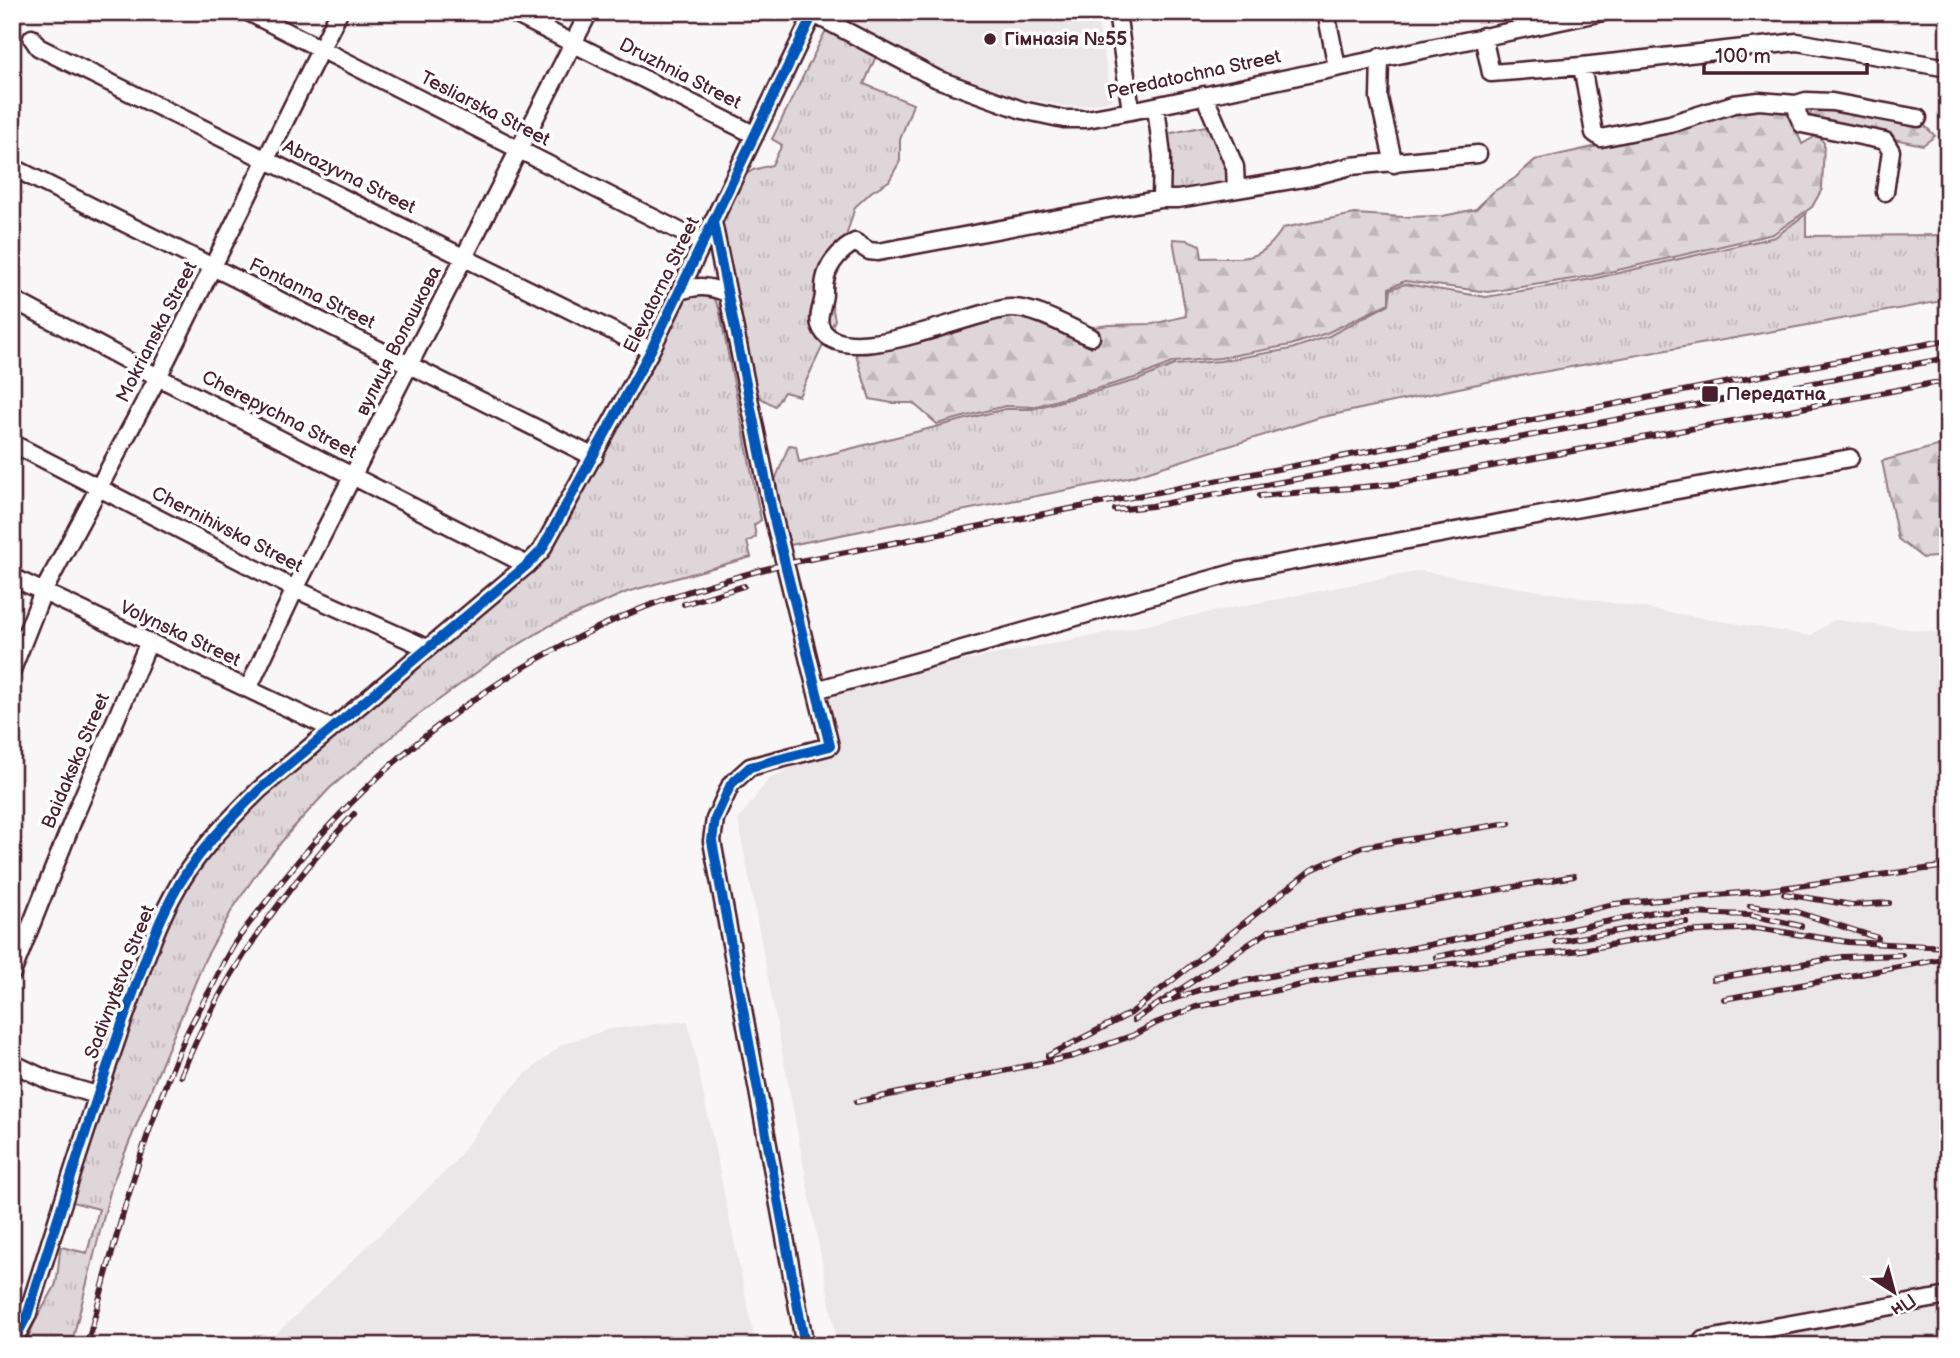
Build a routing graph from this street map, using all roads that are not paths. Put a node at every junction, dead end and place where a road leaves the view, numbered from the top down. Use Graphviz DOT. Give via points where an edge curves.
graph roads {
  1 [pos="248,12"];
  2 [pos="339,12"];
  3 [pos="511,12"];
  4 [pos="589,12"];
  5 [pos="1117,12"];
  6 [pos="1326,12"];
  7 [pos="1603,12"];
  8 [pos="812,13"];
  9 [pos="1559,16"];
  10 [pos="1483,36"];
  11 [pos="32,37"];
  12 [pos="573,43"];
  13 [pos="320,49"];
  14 [pos="1380,57"];
  15 [pos="1582,66"];
  16 [pos="1337,67"];
  17 [pos="1948,68"];
  18 [pos="1204,95"];
  19 [pos="1796,104"];
  20 [pos="1156,106"];
  21 [pos="1131,111"];
  22 [pos="1918,118"];
  23 [pos="755,135"];
  24 [pos="519,149"];
  25 [pos="1478,154"];
  26 [pos="267,159"];
  27 [pos="1394,164"];
  28 [pos="12,167"];
  29 [pos="1236,188"];
  30 [pos="1885,191"];
  31 [pos="1161,199"];
  32 [pos="713,222"];
  33 [pos="703,243"];
  34 [pos="464,257"];
  35 [pos="213,268"];
  36 [pos="680,291"];
  37 [pos="727,293"];
  38 [pos="12,299"];
  39 [pos="1091,337"];
  40 [pos="651,350"];
  41 [pos="410,366"];
  42 [pos="158,377"];
  43 [pos="12,443"];
  44 [pos="594,457"];
  45 [pos="1850,458"];
  46 [pos="354,476"];
  47 [pos="99,488"];
  48 [pos="527,565"];
  49 [pos="12,577"];
  50 [pos="295,589"];
  51 [pos="42,594"];
  52 [pos="148,644"];
  53 [pos="426,649"];
  54 [pos="12,670"];
  55 [pos="248,689"];
  56 [pos="816,690"];
  57 [pos="330,728"];
  58 [pos="12,973"];
  59 [pos="12,1063"];
  60 [pos="97,1095"];
  61 [pos="1948,1296"];
  62 [pos="1703,1340"];
  63 [pos="12,1343"];
  64 [pos="805,1346"];
  1 -- 13 [label="street, Tesliarska Street"];
  2 -- 13 [label="street, Mokrianska Street"];
  3 -- 12 [label="street, Druzhnia Street"];
  4 -- 12 [label="street, вулиця Волошкова"];
  5 -- 21 [label="street"];
  6 -- 16 [label="street"];
  7 -- 9 [label="street, Peredatochna Street"];
  8 -- 21 [label="street, Peredatochna Street" via="937,79 1022,110 1064,119"];
  8 -- 23 [label="street, Elevatorna Street"];
  9 -- 10 [label="street, Peredatochna Street"];
  10 -- 14 [label="street, Peredatochna Street"];
  10 -- 15 [label="street" via="1491,73"];
  11 -- 26 [label="street, Abrazyvna Street" via="38,47"];
  12 -- 23 [label="street, Druzhnia Street"];
  12 -- 24 [label="street, вулиця Волошкова"];
  13 -- 24 [label="street, Tesliarska Street"];
  13 -- 26 [label="street, Mokrianska Street"];
  14 -- 16 [label="street, Peredatochna Street"];
  14 -- 27 [label="street" via="1378,99"];
  15 -- 17 [label="street" via="1797,42"];
  15 -- 19 [label="street" via="1594,133 1601,138 1670,124 1734,104"];
  16 -- 18 [label="street, Peredatochna Street"];
  18 -- 20 [label="street, Peredatochna Street"];
  18 -- 29 [label="street" via="1235,167"];
  19 -- 22 [label="street" via="1832,102"];
  19 -- 30 [label="street" via="1802,124 1890,145"];
  20 -- 21 [label="street, Peredatochna Street"];
  20 -- 31 [label="street"];
  23 -- 32 [label="street, Elevatorna Street"];
  24 -- 33 [label="street, Tesliarska Street"];
  24 -- 34 [label="street, вулиця Волошкова"];
  25 -- 27 [label="street"];
  26 -- 34 [label="street, Abrazyvna Street"];
  26 -- 35 [label="street, Mokrianska Street"];
  27 -- 29 [label="street" via="1351,166"];
  28 -- 35 [label="street, Fontanna Street"];
  29 -- 31 [label="street"];
  31 -- 39 [label="street" via="878,252 855,243 833,261 823,280 821,327 830,338 844,343 894,341 1012,308"];
  32 -- 33 [label="street, Elevatorna Street"];
  32 -- 37 [label="street"];
  33 -- 36 [label="street, Elevatorna Street"];
  34 -- 40 [label="street, Abrazyvna Street"];
  34 -- 41 [label="street, вулиця Волошкова"];
  35 -- 41 [label="street, Fontanna Street"];
  35 -- 42 [label="street, Mokrianska Street"];
  36 -- 37 [label="street" via="708,285"];
  36 -- 40 [label="street, Elevatorna Street"];
  37 -- 56 [label="street"];
  38 -- 42 [label="street, Cherepychna Street"];
  40 -- 44 [label="street, Elevatorna Street"];
  41 -- 44 [label="street, Fontanna Street"];
  41 -- 46 [label="street, вулиця Волошкова"];
  42 -- 46 [label="street, Cherepychna Street"];
  42 -- 47 [label="street, Mokrianska Street"];
  43 -- 47 [label="street, Chernihivska Street"];
  44 -- 48 [label="street, Elevatorna Street" via="541,551"];
  45 -- 56 [label="street" via="1240,571"];
  46 -- 48 [label="street, Cherepychna Street"];
  46 -- 50 [label="street, вулиця Волошкова"];
  47 -- 50 [label="street, Chernihivska Street"];
  47 -- 51 [label="street, Mokrianska Street"];
  48 -- 53 [label="street, Sadivnytstva Street"];
  49 -- 51 [label="street, Volynska Street"];
  50 -- 53 [label="street, Chernihivska Street"];
  50 -- 55 [label="street, вулиця Волошкова"];
  51 -- 52 [label="street, Volynska Street"];
  51 -- 54 [label="street, Mokrianska Street"];
  52 -- 55 [label="street, Volynska Street"];
  52 -- 58 [label="street, Baidakska Street"];
  53 -- 57 [label="street, Sadivnytstva Street"];
  55 -- 57 [label="street, Volynska Street"];
  56 -- 64 [label="street" via="830,746 750,767 731,784 715,819 712,841"];
  57 -- 60 [label="street, Sadivnytstva Street" via="226,822 173,895 151,941"];
  59 -- 60 [label="street" via="52,1082"];
  60 -- 63 [label="street, Sadivnytstva Street" via="27,1316"];
  61 -- 62 [label="street"];
}
